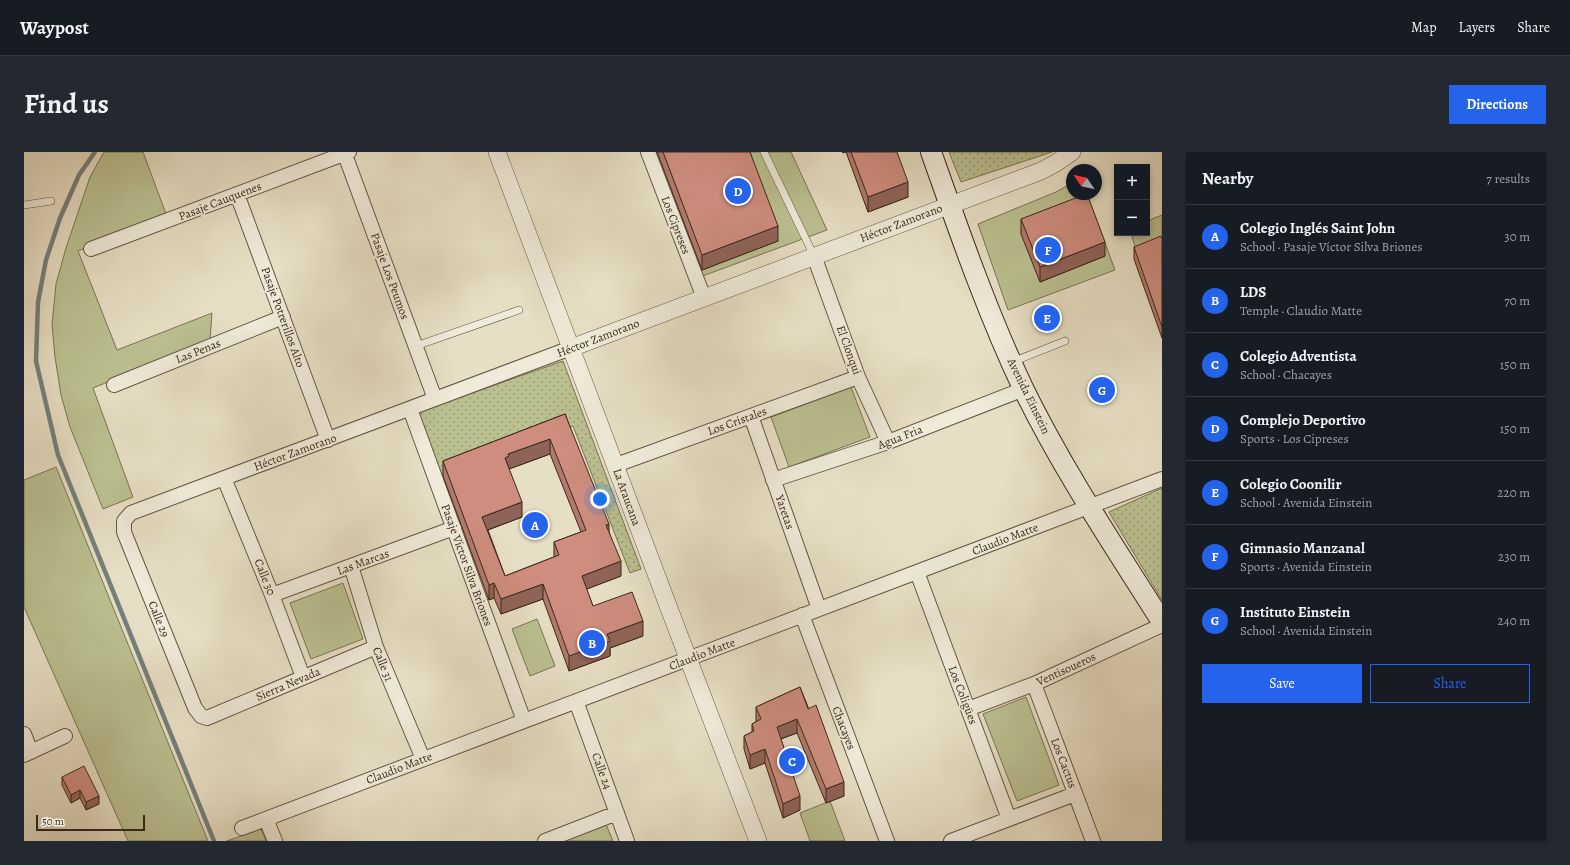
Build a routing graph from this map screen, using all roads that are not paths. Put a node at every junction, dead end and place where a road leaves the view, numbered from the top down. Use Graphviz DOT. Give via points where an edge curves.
graph roads {
  1 [pos="497,152"];
  2 [pos="648,152"];
  3 [pos="764,152"];
  4 [pos="931,152"];
  5 [pos="1072,152"];
  6 [pos="346,153"];
  7 [pos="237,194"];
  8 [pos="51,201"];
  9 [pos="950,205"];
  10 [pos="24,206"];
  11 [pos="91,249"];
  12 [pos="814,256"];
  13 [pos="704,298"];
  14 [pos="519,310"];
  15 [pos="283,317"];
  16 [pos="1064,341"];
  17 [pos="416,346"];
  18 [pos="571,348"];
  19 [pos="1012,362"];
  20 [pos="858,376"];
  21 [pos="114,385"];
  22 [pos="1024,389"];
  23 [pos="435,399"];
  24 [pos="410,409"];
  25 [pos="751,416"];
  26 [pos="328,440"];
  27 [pos="888,442"];
  28 [pos="616,465"];
  29 [pos="224,478"];
  30 [pos="1162,479"];
  31 [pos="774,480"];
  32 [pos="1089,506"];
  33 [pos="124,521"];
  34 [pos="454,528"];
  35 [pos="351,566"];
  36 [pos="917,572"];
  37 [pos="272,595"];
  38 [pos="819,609"];
  39 [pos="802,616"];
  40 [pos="1162,624"];
  41 [pos="376,647"];
  42 [pos="689,658"];
  43 [pos="303,677"];
  44 [pos="1034,684"];
  45 [pos="576,701"];
  46 [pos="968,708"];
  47 [pos="201,716"];
  48 [pos="524,721"];
  49 [pos="24,734"];
  50 [pos="65,736"];
  51 [pos="28,753"];
  52 [pos="423,759"];
  53 [pos="1075,794"];
  54 [pos="617,813"];
  55 [pos="266,819"];
  56 [pos="1009,819"];
  57 [pos="242,828"];
  58 [pos="275,841"];
  59 [pos="545,841"];
  60 [pos="627,841"];
  61 [pos="758,841"];
  62 [pos="887,841"];
  63 [pos="950,841"];
  64 [pos="1094,841"];
  1 -- 18 [label="street, La Araucana"];
  2 -- 13 [label="street, Los Cipreses"];
  3 -- 12 [label="lane"];
  4 -- 9 [label="main road, Avenida Einstein"];
  5 -- 9 [label="street, Héctor Zamorano" via="1041,171"];
  6 -- 7 [label="street, Pasaje Cauquenes"];
  6 -- 17 [label="street, Pasaje Los Peumos"];
  7 -- 11 [label="street, Pasaje Cauquenes"];
  7 -- 15 [label="street, Pasaje Potrerillos Alto"];
  8 -- 10 [label="lane"];
  9 -- 12 [label="street, Héctor Zamorano"];
  9 -- 19 [label="main road, Avenida Einstein" via="974,272"];
  12 -- 13 [label="street, Héctor Zamorano"];
  12 -- 20 [label="street, El Clonqui"];
  13 -- 18 [label="street, Héctor Zamorano"];
  14 -- 17 [label="lane"];
  15 -- 21 [label="street, Las Penas"];
  15 -- 26 [label="street, Pasaje Potrerillos Alto"];
  16 -- 19 [label="lane"];
  17 -- 23 [label="street, Pasaje Los Peumos"];
  18 -- 23 [label="street, Héctor Zamorano"];
  18 -- 28 [label="street, La Araucana"];
  19 -- 22 [label="main road, Avenida Einstein"];
  20 -- 25 [label="street, Los Cristales"];
  20 -- 27 [label="street, El Clonqui"];
  22 -- 27 [label="street, Agua Fria"];
  22 -- 32 [label="main road, Avenida Einstein"];
  23 -- 24 [label="street, Héctor Zamorano"];
  24 -- 26 [label="street, Héctor Zamorano"];
  24 -- 34 [label="street, Pasaje Víctor Silva Briones"];
  25 -- 28 [label="street, Los Cristales"];
  25 -- 31 [label="street, Yaretas"];
  26 -- 29 [label="street, Héctor Zamorano"];
  27 -- 31 [label="street, Agua Fria"];
  28 -- 42 [label="street, La Araucana"];
  29 -- 33 [label="street, Héctor Zamorano" via="131,513"];
  29 -- 37 [label="street, Calle 30"];
  30 -- 32 [label="street, Claudio Matte"];
  31 -- 38 [label="street, Yaretas"];
  32 -- 36 [label="street, Claudio Matte"];
  32 -- 40 [label="main road, Avenida Einstein"];
  33 -- 47 [label="street, Calle 29" via="124,532 194,708"];
  34 -- 35 [label="street, Las Marcas"];
  34 -- 48 [label="street, Pasaje Víctor Silva Briones"];
  35 -- 37 [label="street, Las Marcas"];
  35 -- 41 [label="street, Calle 31"];
  36 -- 38 [label="street, Claudio Matte"];
  36 -- 46 [label="street, Los Coligües"];
  37 -- 43 [label="street, Calle 30"];
  38 -- 39 [label="street, Claudio Matte"];
  39 -- 42 [label="street, Claudio Matte"];
  39 -- 62 [label="street, Chacayes"];
  40 -- 44 [label="street, Ventisoueros"];
  41 -- 43 [label="street, Sierra Nevada"];
  41 -- 52 [label="street, Calle 31"];
  42 -- 45 [label="street, Claudio Matte"];
  42 -- 61 [label="street, La Araucana"];
  43 -- 47 [label="street, Sierra Nevada" via="207,718"];
  44 -- 46 [label="street, Ventisoueros"];
  44 -- 53 [label="street, Los Cactus"];
  45 -- 48 [label="street, Claudio Matte"];
  45 -- 54 [label="street, Calle 24"];
  46 -- 56 [label="street, Los Coligües"];
  48 -- 52 [label="street, Claudio Matte"];
  49 -- 51 [label="street"];
  50 -- 51 [label="street"];
  52 -- 55 [label="street, Claudio Matte"];
  53 -- 56 [label="street"];
  53 -- 64 [label="street, Los Cactus"];
  54 -- 59 [label="street"];
  54 -- 60 [label="street, Calle 24"];
  55 -- 57 [label="street, Claudio Matte"];
  55 -- 58 [label="street"];
  56 -- 63 [label="street"];
}
